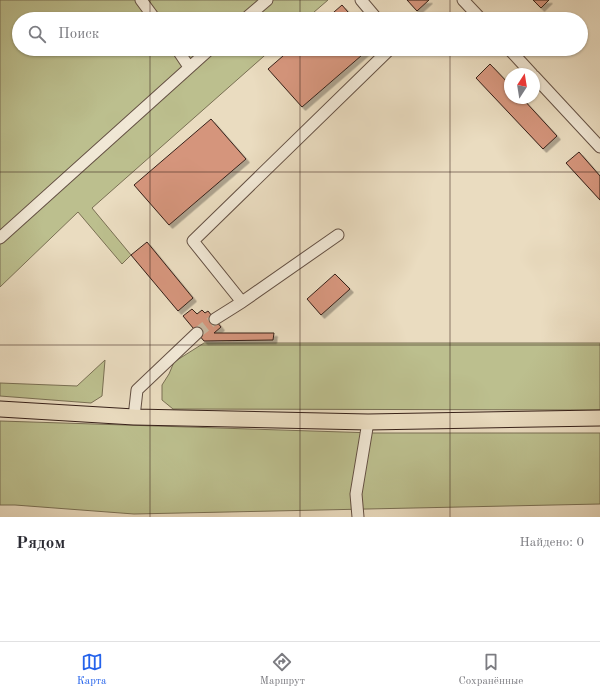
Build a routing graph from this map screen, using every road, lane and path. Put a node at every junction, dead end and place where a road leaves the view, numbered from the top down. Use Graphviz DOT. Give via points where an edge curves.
graph roads {
  1 [pos="141,0"];
  2 [pos="267,0"];
  3 [pos="361,0"];
  4 [pos="463,0"];
  5 [pos="150,12"];
  6 [pos="253,12"];
  7 [pos="371,12"];
  8 [pos="474,12"];
  9 [pos="182,56"];
  10 [pos="202,56"];
  11 [pos="383,56"];
  12 [pos="515,56"];
  13 [pos="189,67"];
  14 [pos="527,68"];
  15 [pos="540,83"];
  16 [pos="600,148"];
  17 [pos="338,235"];
  18 [pos="0,238"];
  19 [pos="242,302"];
  20 [pos="214,319"];
  21 [pos="197,333"];
  22 [pos="0,409"];
  23 [pos="134,417"];
  24 [pos="600,418"];
  25 [pos="368,422"];
  26 [pos="358,517"];
  1 -- 5 [label="street"];
  2 -- 6 [label="street"];
  3 -- 7 [label="street"];
  4 -- 8 [label="street"];
  9 -- 13 [label="street"];
  10 -- 13 [label="street"];
  11 -- 19 [label="street" via="193,241"];
  12 -- 14 [label="street"];
  13 -- 18 [label="street"];
  15 -- 16 [label="street"];
  17 -- 19 [label="street"];
  19 -- 20 [label="street"];
  21 -- 23 [label="street" via="137,390"];
  22 -- 23 [label="main road"];
  23 -- 25 [label="main road"];
  24 -- 25 [label="main road"];
  25 -- 26 [label="street" via="356,494"];
}
